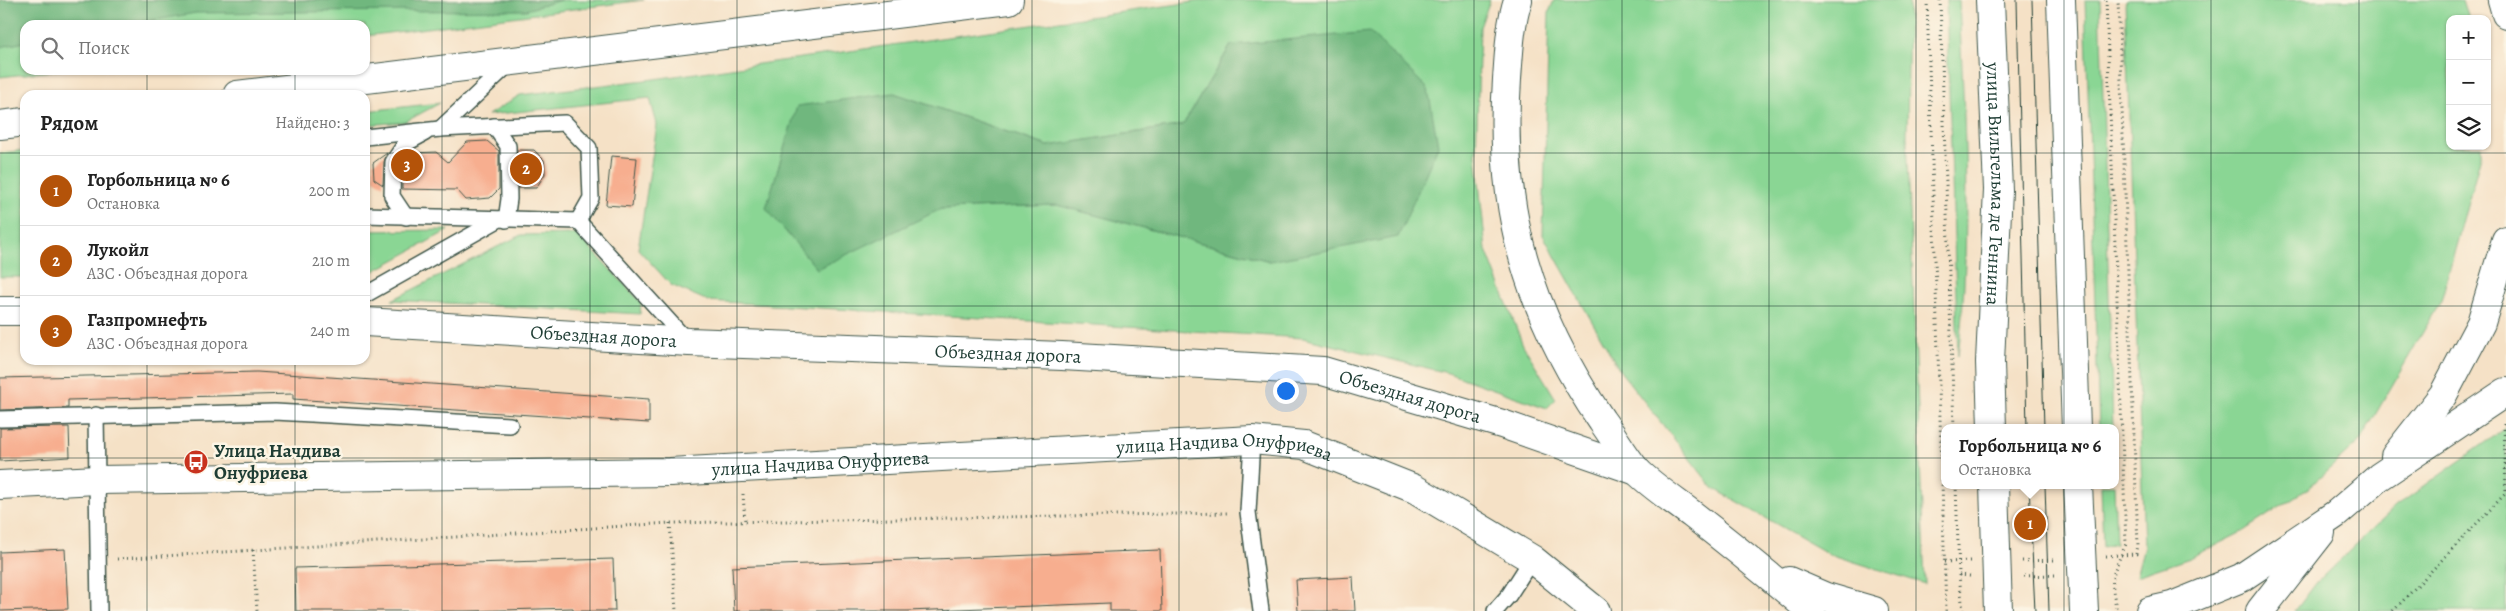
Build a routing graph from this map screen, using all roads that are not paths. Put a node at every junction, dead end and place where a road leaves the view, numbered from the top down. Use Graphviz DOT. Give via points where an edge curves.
graph roads {
  1 [pos="1009,0"];
  2 [pos="1518,0"];
  3 [pos="1990,0"];
  4 [pos="2061,0"];
  5 [pos="2502,0"];
  6 [pos="2506,14"];
  7 [pos="513,61"];
  8 [pos="278,90"];
  9 [pos="20,123"];
  10 [pos="0,125"];
  11 [pos="494,126"];
  12 [pos="435,130"];
  13 [pos="370,136"];
  14 [pos="370,215"];
  15 [pos="406,216"];
  16 [pos="502,220"];
  17 [pos="578,221"];
  18 [pos="2506,240"];
  19 [pos="370,292"];
  20 [pos="0,310"];
  21 [pos="20,311"];
  22 [pos="370,322"];
  23 [pos="689,342"];
  24 [pos="2505,392"];
  25 [pos="96,416"];
  26 [pos="0,419"];
  27 [pos="510,424"];
  28 [pos="1992,424"];
  29 [pos="2076,424"];
  30 [pos="1252,440"];
  31 [pos="1637,471"];
  32 [pos="2379,477"];
  33 [pos="97,480"];
  34 [pos="0,485"];
  35 [pos="1994,489"];
  36 [pos="2078,489"];
  37 [pos="2336,514"];
  38 [pos="1532,559"];
  39 [pos="1761,568"];
  40 [pos="99,611"];
  41 [pos="1261,611"];
  42 [pos="1495,611"];
  43 [pos="1596,611"];
  44 [pos="1810,611"];
  45 [pos="1874,611"];
  46 [pos="1998,611"];
  47 [pos="2084,611"];
  48 [pos="2150,611"];
  49 [pos="2260,611"];
  1 -- 7 [label="main road"];
  2 -- 31 [label="main road" via="1504,124 1515,229 1548,328 1574,379"];
  3 -- 28 [label="main road, улица Вильгельма де Геннина" via="1998,190 1990,362"];
  4 -- 29 [label="main road"];
  5 -- 6 [label="main road"];
  7 -- 8 [label="main road"];
  7 -- 12 [label="lane"];
  9 -- 10 [label="main road"];
  11 -- 12 [label="lane"];
  11 -- 16 [label="lane" via="508,146 509,199"];
  11 -- 17 [label="lane" via="564,123 589,148 591,198"];
  12 -- 13 [label="lane"];
  12 -- 15 [label="lane" via="405,144 393,162 392,196"];
  14 -- 15 [label="lane"];
  15 -- 16 [label="lane"];
  16 -- 17 [label="lane"];
  16 -- 19 [label="lane"];
  17 -- 23 [label="lane"];
  18 -- 32 [label="main road" via="2481,323 2443,395"];
  20 -- 21 [label="main road"];
  22 -- 23 [label="main road, Объездная дорога"];
  23 -- 31 [label="main road, Объездная дорога" via="1062,356 1323,371 1502,424"];
  24 -- 32 [label="main road"];
  25 -- 26 [label="lane"];
  25 -- 27 [label="lane" via="275,412"];
  25 -- 33 [label="lane"];
  30 -- 33 [label="main road, улица Начдива Онуфриева" via="670,472"];
  30 -- 38 [label="main road, улица Начдива Онуфриева" via="1304,446 1416,489"];
  30 -- 41 [label="lane" via="1248,512"];
  31 -- 39 [label="main road"];
  32 -- 37 [label="main road"];
  33 -- 34 [label="main road, улица Начдива Онуфриева"];
  33 -- 40 [label="lane"];
  35 -- 46 [label="main road"];
  36 -- 47 [label="main road"];
  37 -- 48 [label="main road" via="2241,578 2172,606"];
  37 -- 49 [label="main road"];
  38 -- 42 [label="lane"];
  38 -- 43 [label="main road, улица Начдива Онуфриева"];
  39 -- 44 [label="main road"];
  39 -- 45 [label="main road" via="1826,597"];
}
